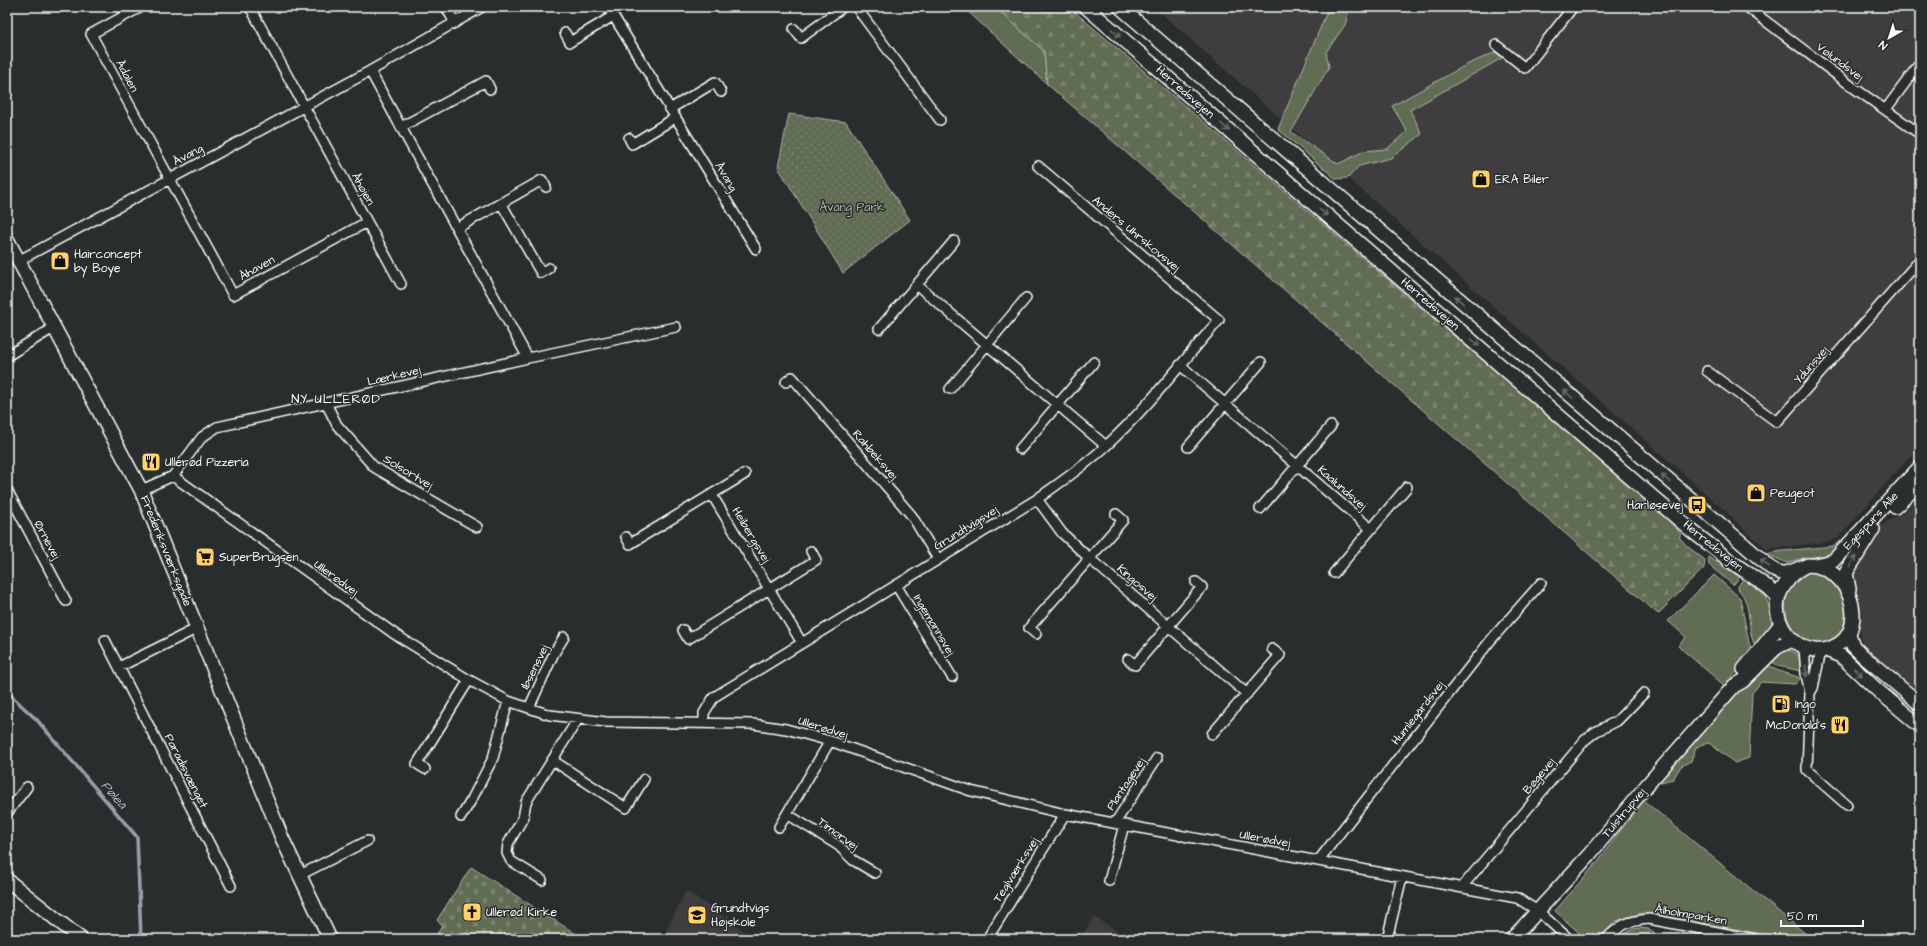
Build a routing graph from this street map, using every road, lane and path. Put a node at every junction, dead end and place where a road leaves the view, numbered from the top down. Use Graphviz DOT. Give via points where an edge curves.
graph roads {
  1 [pos="141,7"];
  2 [pos="250,7"];
  3 [pos="446,7"];
  4 [pos="482,7"];
  5 [pos="608,7"];
  6 [pos="843,7"];
  7 [pos="856,7"];
  8 [pos="1086,7"];
  9 [pos="1120,7"];
  10 [pos="1573,7"];
  11 [pos="1747,7"];
  12 [pos="613,16"];
  13 [pos="455,23"];
  14 [pos="794,29"];
  15 [pos="565,33"];
  16 [pos="1496,45"];
  17 [pos="1920,63"];
  18 [pos="370,71"];
  19 [pos="490,89"];
  20 [pos="721,92"];
  21 [pos="304,107"];
  22 [pos="670,109"];
  23 [pos="1886,109"];
  24 [pos="675,118"];
  25 [pos="940,120"];
  26 [pos="401,127"];
  27 [pos="1920,134"];
  28 [pos="629,138"];
  29 [pos="1038,166"];
  30 [pos="170,179"];
  31 [pos="546,187"];
  32 [pos="501,203"];
  33 [pos="367,222"];
  34 [pos="457,228"];
  35 [pos="7,239"];
  36 [pos="954,241"];
  37 [pos="756,249"];
  38 [pos="1920,260"];
  39 [pos="18,261"];
  40 [pos="549,268"];
  41 [pos="401,284"];
  42 [pos="917,285"];
  43 [pos="1026,298"];
  44 [pos="1219,320"];
  45 [pos="55,327"];
  46 [pos="676,327"];
  47 [pos="880,329"];
  48 [pos="987,345"];
  49 [pos="7,356"];
  50 [pos="528,358"];
  51 [pos="1094,362"];
  52 [pos="1261,362"];
  53 [pos="1180,365"];
  54 [pos="1707,372"];
  55 [pos="786,382"];
  56 [pos="950,389"];
  57 [pos="326,403"];
  58 [pos="1225,404"];
  59 [pos="1057,405"];
  60 [pos="1331,426"];
  61 [pos="1106,446"];
  62 [pos="1188,447"];
  63 [pos="1020,449"];
  64 [pos="1297,465"];
  65 [pos="1920,467"];
  66 [pos="745,474"];
  67 [pos="173,476"];
  68 [pos="1920,483"];
  69 [pos="1407,487"];
  70 [pos="7,490"];
  71 [pos="141,490"];
  72 [pos="712,494"];
  73 [pos="1037,498"];
  74 [pos="1260,509"];
  75 [pos="1116,514"];
  76 [pos="477,527"];
  77 [pos="1371,529"];
  78 [pos="626,537"];
  79 [pos="811,552"];
  80 [pos="1089,558"];
  81 [pos="938,559"];
  82 [pos="1815,565"];
  83 [pos="1800,568"];
  84 [pos="1334,573"];
  85 [pos="1196,582"];
  86 [pos="1541,583"];
  87 [pos="896,585"];
  88 [pos="769,589"];
  89 [pos="1778,597"];
  90 [pos="1851,597"];
  91 [pos="66,601"];
  92 [pos="1781,624"];
  93 [pos="1168,626"];
  94 [pos="198,628"];
  95 [pos="683,630"];
  96 [pos="1036,634"];
  97 [pos="1849,634"];
  98 [pos="564,637"];
  99 [pos="105,640"];
  100 [pos="1792,640"];
  101 [pos="802,643"];
  102 [pos="1804,648"];
  103 [pos="1272,649"];
  104 [pos="1824,651"];
  105 [pos="1128,659"];
  106 [pos="119,668"];
  107 [pos="952,677"];
  108 [pos="469,680"];
  109 [pos="1734,686"];
  110 [pos="1644,693"];
  111 [pos="1810,693"];
  112 [pos="1247,694"];
  113 [pos="508,701"];
  114 [pos="1920,704"];
  115 [pos="529,708"];
  116 [pos="578,719"];
  117 [pos="704,722"];
  118 [pos="1920,726"];
  119 [pos="1212,734"];
  120 [pos="830,741"];
  121 [pos="1157,758"];
  122 [pos="552,760"];
  123 [pos="425,769"];
  124 [pos="644,779"];
  125 [pos="27,787"];
  126 [pos="1847,804"];
  127 [pos="7,813"];
  128 [pos="787,814"];
  129 [pos="1065,814"];
  130 [pos="461,817"];
  131 [pos="1115,823"];
  132 [pos="1124,825"];
  133 [pos="779,827"];
  134 [pos="367,841"];
  135 [pos="1318,861"];
  136 [pos="875,874"];
  137 [pos="300,875"];
  138 [pos="1402,877"];
  139 [pos="7,880"];
  140 [pos="542,880"];
  141 [pos="1109,881"];
  142 [pos="231,886"];
  143 [pos="1462,887"];
  144 [pos="1538,911"];
  145 [pos="81,939"];
  146 [pos="330,939"];
  147 [pos="987,939"];
  148 [pos="1387,939"];
  149 [pos="1512,939"];
  150 [pos="1569,939"];
  151 [pos="1606,939"];
  152 [pos="1754,939"];
  1 -- 30 [label="street, Ådalen" via="91,34"];
  2 -- 21 [label="street"];
  3 -- 13 [label="street"];
  4 -- 13 [label="street, Åvang"];
  5 -- 12 [label="street, Åvang"];
  6 -- 14 [label="street" via="801,38"];
  7 -- 25 [label="street"];
  8 -- 89 [label="street, Herredsvejen, one-way" via="1692,531"];
  83 -- 9 [label="street, Herredsvejen, one-way" via="1788,573 1771,568"];
  10 -- 16 [label="street" via="1525,68"];
  11 -- 23 [label="street, Vølundsvej" via="1854,88"];
  12 -- 15 [label="street" via="570,42"];
  12 -- 22 [label="street, Åvang"];
  13 -- 18 [label="street, Åvang"];
  17 -- 23 [label="street"];
  18 -- 21 [label="street, Åvang"];
  18 -- 26 [label="street"];
  19 -- 26 [label="street" via="486,81"];
  20 -- 22 [label="street" via="715,82"];
  21 -- 30 [label="street, Åvang"];
  21 -- 33 [label="street, Åhøjen"];
  22 -- 24 [label="street, Åvang"];
  23 -- 27 [label="street, Vølundsvej"];
  24 -- 28 [label="street" via="632,144"];
  24 -- 37 [label="street, Åvang"];
  26 -- 34 [label="street"];
  29 -- 44 [label="street, Anders Uhrskovsvej"];
  30 -- 33 [label="street, Åhaven" via="233,295"];
  30 -- 39 [label="street, Åvang"];
  31 -- 32 [label="street" via="542,180"];
  32 -- 34 [label="street"];
  32 -- 40 [label="street" via="541,273"];
  33 -- 41 [label="street, Åhøjen"];
  34 -- 50 [label="street"];
  35 -- 39 [label="street, Frederiksværksgade"];
  36 -- 42 [label="street"];
  38 -- 54 [label="street, Ydunsvej" via="1777,422"];
  39 -- 45 [label="street, Frederiksværksgade"];
  42 -- 47 [label="street"];
  42 -- 48 [label="street"];
  43 -- 48 [label="street"];
  44 -- 53 [label="street, Grundtvigsvej"];
  45 -- 49 [label="street"];
  45 -- 71 [label="street, Frederiksværksgade"];
  46 -- 50 [label="street, Lærkevej"];
  48 -- 56 [label="street"];
  48 -- 59 [label="street"];
  50 -- 57 [label="street, Lærkevej"];
  51 -- 59 [label="street"];
  52 -- 58 [label="street"];
  53 -- 58 [label="street, Kaalundsvej"];
  53 -- 61 [label="street, Grundtvigsvej" via="1134,419"];
  55 -- 81 [label="street, Rahbeksvej" via="792,377 912,516"];
  57 -- 67 [label="street, Lærkevej" via="217,427 202,437"];
  57 -- 76 [label="street, Solsortvej" via="337,425 374,467"];
  58 -- 62 [label="street"];
  58 -- 64 [label="street, Kaalundsvej"];
  59 -- 61 [label="street"];
  59 -- 63 [label="street"];
  60 -- 64 [label="street"];
  61 -- 73 [label="street, Grundtvigsvej"];
  64 -- 74 [label="street"];
  64 -- 77 [label="street, Kaalundsvej"];
  65 -- 82 [label="street, Egespurs Alle" via="1833,561"];
  66 -- 72 [label="street"];
  67 -- 71 [label="street, Lærkevej"];
  67 -- 108 [label="street, Ullerødvej" via="396,636"];
  90 -- 68 [label="street, Egespurs Alle, one-way" via="1846,573 1868,535 1885,515"];
  69 -- 77 [label="street"];
  70 -- 91 [label="street, Ørnevej"];
  71 -- 94 [label="street, Frederiksværksgade"];
  72 -- 78 [label="street" via="630,544"];
  72 -- 88 [label="street, Heibergsvej"];
  73 -- 80 [label="street, Kingosvej" via="1062,533"];
  73 -- 81 [label="street, Grundtvigsvej"];
  75 -- 80 [label="street" via="1123,520"];
  77 -- 84 [label="street"];
  79 -- 88 [label="street" via="816,560"];
  80 -- 93 [label="street, Kingosvej"];
  80 -- 96 [label="street" via="1029,628"];
  81 -- 87 [label="street, Grundtvigsvej"];
  82 -- 83 [label="street"];
  82 -- 90 [label="street" via="1838,577"];
  83 -- 89 [label="street"];
  85 -- 93 [label="street" via="1202,587"];
  86 -- 135 [label="street, Humlegårdsvej" via="1490,641"];
  87 -- 101 [label="street, Grundtvigsvej"];
  87 -- 107 [label="street, Ingemannsvej"];
  88 -- 95 [label="street" via="688,639"];
  88 -- 101 [label="street, Heibergsvej"];
  89 -- 92 [label="street"];
  90 -- 97 [label="street" via="1853,622"];
  92 -- 100 [label="street"];
  92 -- 109 [label="street, Tulstrupvej" via="1738,676"];
  93 -- 105 [label="street" via="1135,665"];
  93 -- 112 [label="street, Kingosvej"];
  94 -- 106 [label="street"];
  94 -- 137 [label="street, Frederiksværksgade" via="282,838"];
  97 -- 104 [label="street" via="1835,647"];
  97 -- 114 [label="street" via="1853,646 1863,656"];
  98 -- 115 [label="street, Ibsensvej"];
  99 -- 106 [label="street, Paradisvænget"];
  100 -- 102 [label="street"];
  100 -- 109 [label="street, Tulstrupvej" via="1777,647 1742,682"];
  101 -- 117 [label="street, Grundtvigsvej" via="714,696 704,713"];
  102 -- 104 [label="street"];
  102 -- 111 [label="street, one-way"];
  103 -- 112 [label="street" via="1280,655"];
  104 -- 111 [label="street"];
  104 -- 118 [label="street, one-way" via="1841,656"];
  106 -- 142 [label="street, Paradisvænget"];
  108 -- 113 [label="street, Ullerødvej"];
  108 -- 123 [label="street" via="417,764"];
  109 -- 144 [label="street, Tulstrupvej"];
  110 -- 143 [label="street, Bøgevej" via="1617,721 1585,740"];
  111 -- 126 [label="street" via="1807,770"];
  112 -- 119 [label="street"];
  113 -- 115 [label="street, Ullerødvej"];
  113 -- 130 [label="street" via="493,758"];
  115 -- 116 [label="street, Ullerødvej" via="550,715"];
  116 -- 117 [label="street, Ullerødvej" via="606,722"];
  116 -- 122 [label="street"];
  117 -- 120 [label="street, Ullerødvej" via="753,724 786,729"];
  120 -- 128 [label="street"];
  120 -- 129 [label="street, Ullerødvej" via="971,791"];
  121 -- 131 [label="street, Plantagevej"];
  122 -- 124 [label="street" via="626,808"];
  122 -- 140 [label="street" via="526,802 524,818 508,844 507,853 511,860"];
  125 -- 127 [label="street"];
  128 -- 133 [label="street"];
  128 -- 136 [label="street, Timorvej" via="839,846 853,860"];
  129 -- 131 [label="street, Ullerødvej"];
  129 -- 147 [label="street, Teglværksvej"];
  131 -- 132 [label="street, Ullerødvej"];
  132 -- 135 [label="street, Ullerødvej"];
  132 -- 141 [label="street"];
  134 -- 137 [label="street"];
  135 -- 138 [label="street, Ullerødvej"];
  137 -- 146 [label="street, Frederiksværksgade"];
  138 -- 143 [label="street, Ullerødvej"];
  138 -- 148 [label="street"];
  139 -- 145 [label="street"];
  143 -- 144 [label="street, Ullerødvej" via="1517,898"];
  144 -- 149 [label="street, Tulstrupvej"];
  144 -- 150 [label="street"];
  151 -- 152 [label="street, Ålholmparken" via="1619,926 1649,919"];
}
